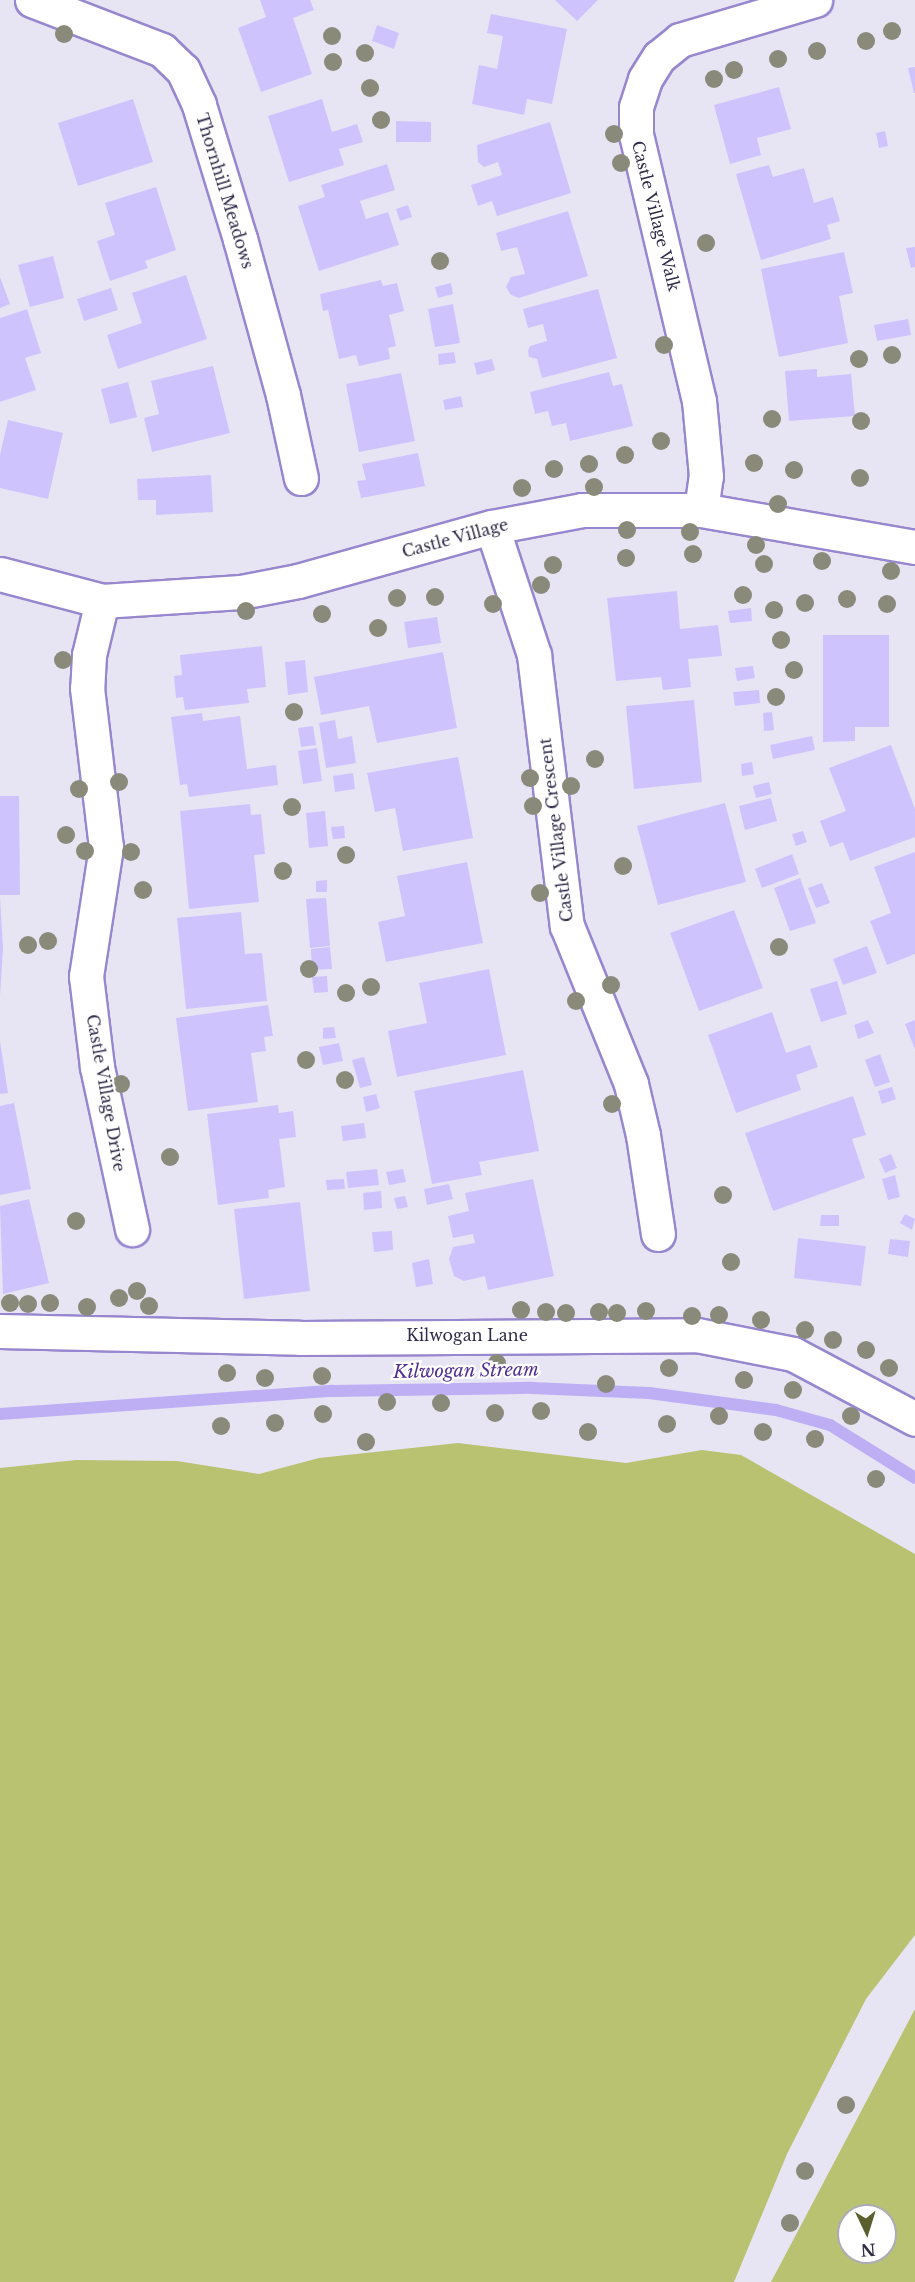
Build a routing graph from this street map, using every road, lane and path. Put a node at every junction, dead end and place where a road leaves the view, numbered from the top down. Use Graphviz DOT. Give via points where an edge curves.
graph roads {
  1 [pos="32,0"];
  2 [pos="815,0"];
  3 [pos="301,478"];
  4 [pos="702,510"];
  5 [pos="492,527"];
  6 [pos="915,547"];
  7 [pos="0,574"];
  8 [pos="102,601"];
  9 [pos="132,1229"];
  10 [pos="658,1234"];
  11 [pos="0,1331"];
  12 [pos="915,1419"];
  1 -- 3 [label="street, Thornhill Meadows" via="162,50 183,70 199,105 240,239 283,395"];
  2 -- 4 [label="street, Castle Village Walk" via="680,40 659,57 645,79 636,107 636,135 699,401 706,476"];
  4 -- 5 [label="street, Castle Village" via="582,510"];
  4 -- 6 [label="street, Castle Village"];
  5 -- 8 [label="street, Castle Village" via="298,581 241,592"];
  5 -- 10 [label="street, Castle Village Crescent" via="534,655 567,926 631,1084 644,1135"];
  7 -- 8 [label="street, Castle Village"];
  8 -- 9 [label="street, Castle Village Drive" via="89,655 87,688 106,847 86,975 97,1067"];
  11 -- 12 [label="street, Kilwogan Lane" via="300,1338 697,1335 794,1354"];
}
